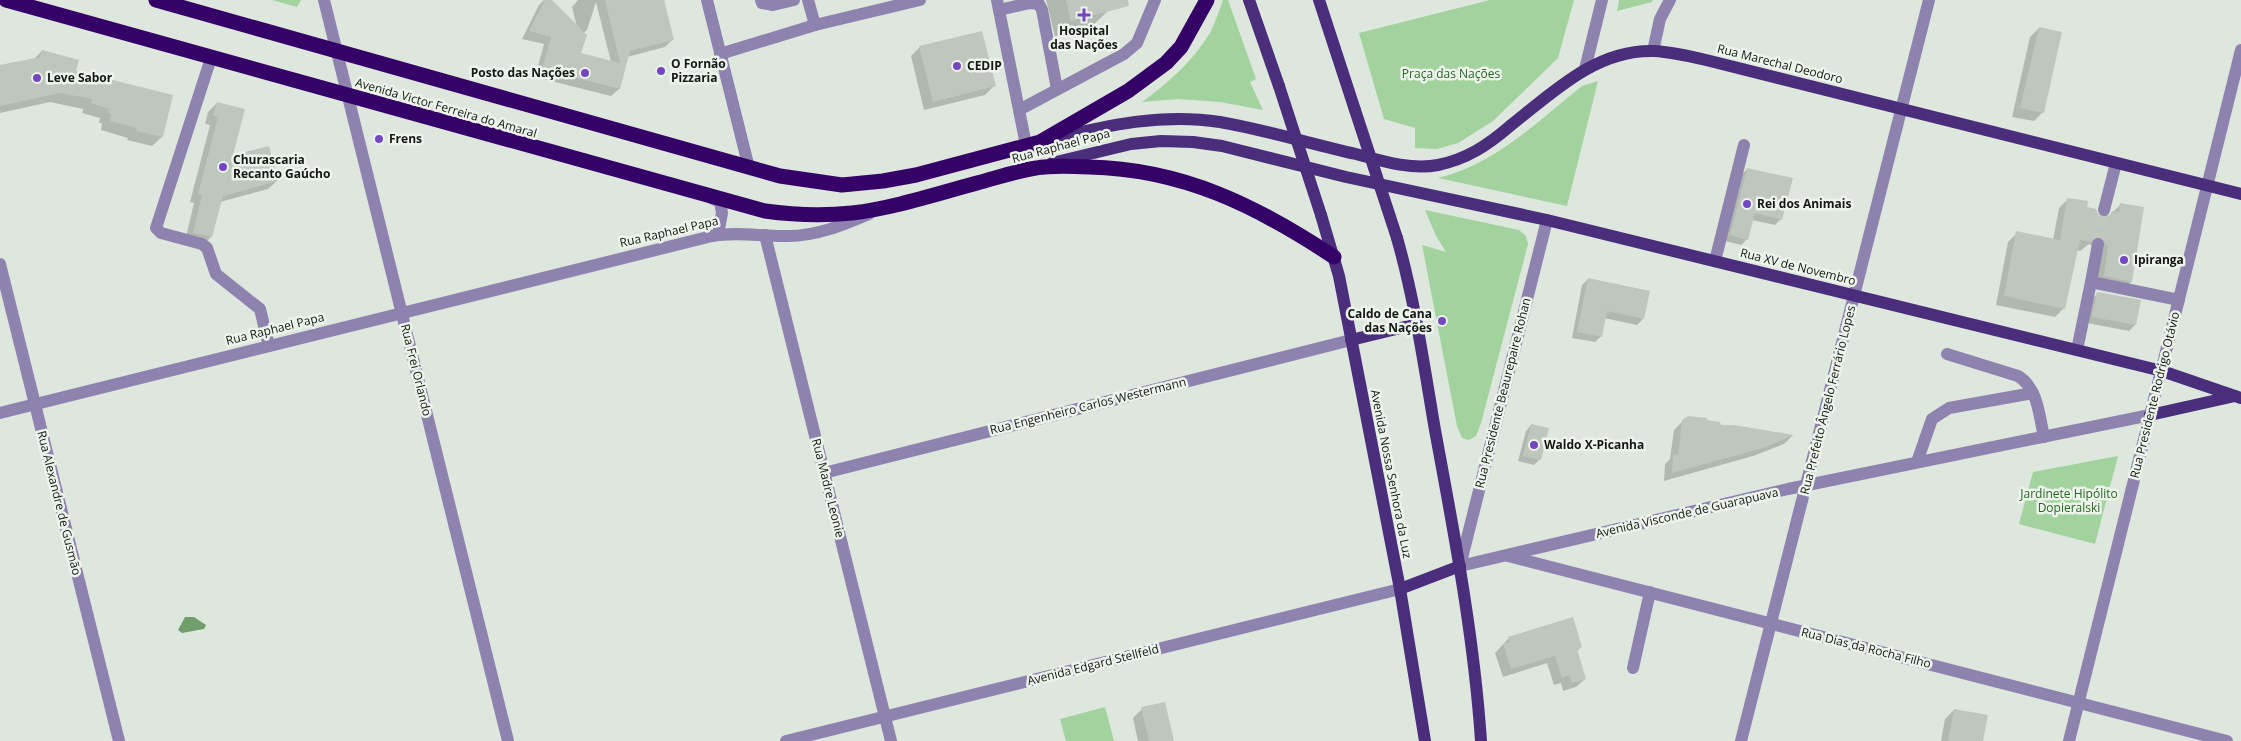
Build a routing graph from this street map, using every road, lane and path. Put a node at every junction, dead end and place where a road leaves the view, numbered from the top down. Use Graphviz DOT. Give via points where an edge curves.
graph roads {
  1 [pos="6,0"];
  2 [pos="156,0"];
  3 [pos="324,0"];
  4 [pos="707,0"];
  5 [pos="761,0"];
  6 [pos="794,0"];
  7 [pos="808,0"];
  8 [pos="920,0"];
  9 [pos="1155,0"];
  10 [pos="1207,0"];
  11 [pos="1249,0"];
  12 [pos="1319,0"];
  13 [pos="1602,0"];
  14 [pos="1670,0"];
  15 [pos="1929,0"];
  16 [pos="998,5"];
  17 [pos="815,25"];
  18 [pos="2241,50"];
  19 [pos="337,51"];
  20 [pos="1653,51"];
  21 [pos="720,54"];
  22 [pos="211,58"];
  23 [pos="1585,69"];
  24 [pos="1057,89"];
  25 [pos="348,95"];
  26 [pos="1902,109"];
  27 [pos="1019,110"];
  28 [pos="1033,143"];
  29 [pos="1744,145"];
  30 [pos="1336,150"];
  31 [pos="2116,163"];
  32 [pos="749,168"];
  33 [pos="1036,168"];
  34 [pos="1346,177"];
  35 [pos="860,184"];
  36 [pos="2207,186"];
  37 [pos="2241,194"];
  38 [pos="709,197"];
  39 [pos="882,208"];
  40 [pos="2104,210"];
  41 [pos="1547,220"];
  42 [pos="718,235"];
  43 [pos="766,235"];
  44 [pos="2098,244"];
  45 [pos="1334,257"];
  46 [pos="1715,261"];
  47 [pos="0,264"];
  48 [pos="2091,282"];
  49 [pos="1855,295"];
  50 [pos="2178,300"];
  51 [pos="402,313"];
  52 [pos="1417,324"];
  53 [pos="1351,340"];
  54 [pos="269,346"];
  55 [pos="2077,350"];
  56 [pos="1947,354"];
  57 [pos="2162,371"];
  58 [pos="2033,393"];
  59 [pos="2238,397"];
  60 [pos="35,404"];
  61 [pos="0,412"];
  62 [pos="2150,415"];
  63 [pos="2044,436"];
  64 [pos="1917,462"];
  65 [pos="824,473"];
  66 [pos="1806,485"];
  67 [pos="1505,555"];
  68 [pos="1460,566"];
  69 [pos="1400,589"];
  70 [pos="1650,592"];
  71 [pos="1771,623"];
  72 [pos="1633,668"];
  73 [pos="2078,703"];
  74 [pos="885,716"];
  75 [pos="119,741"];
  76 [pos="508,741"];
  77 [pos="786,741"];
  78 [pos="891,741"];
  79 [pos="1425,741"];
  80 [pos="1481,741"];
  81 [pos="1741,741"];
  82 [pos="2069,741"];
  83 [pos="2227,741"];
  1 -- 22 [label="highway, Avenida Victor Ferreira do Amaral"];
  2 -- 19 [label="highway, Avenida Victor Ferreira do Amaral"];
  3 -- 19 [label="street, Rua Frei Orlando"];
  4 -- 21 [label="street"];
  5 -- 6 [label="street" via="767,5"];
  7 -- 17 [label="street"];
  8 -- 17 [label="street"];
  9 -- 24 [label="street" via="1136,43 1124,54"];
  10 -- 28 [label="highway" via="1181,47 1166,63 1128,91"];
  11 -- 45 [label="main road, Avenida Nossa Senhora da Luz, bridge"];
  12 -- 52 [label="main road, bridge" via="1397,238"];
  13 -- 23 [label="street"];
  14 -- 20 [label="street" via="1660,19"];
  15 -- 26 [label="street, Rua Prefeito Ângelo Ferrário Lopes"];
  16 -- 24 [label="street" via="1039,4"];
  16 -- 27 [label="street"];
  17 -- 21 [label="street"];
  18 -- 36 [label="street, Rua Presidente Rodrigo Otávio"];
  19 -- 25 [label="street, Rua Frei Orlando"];
  19 -- 32 [label="highway, Avenida Victor Ferreira do Amaral"];
  20 -- 23 [label="main road, Rua Marechal Deodoro" via="1627,54"];
  20 -- 26 [label="main road, Rua Marechal Deodoro" via="1706,60"];
  21 -- 32 [label="street"];
  22 -- 25 [label="highway, Avenida Victor Ferreira do Amaral"];
  22 -- 54 [label="street" via="156,228 161,233 207,248 216,274 260,309"];
  23 -- 30 [label="main road, Rua Marechal Deodoro" via="1489,144 1457,160 1419,166"];
  24 -- 27 [label="street"];
  25 -- 38 [label="highway, Avenida Victor Ferreira do Amaral"];
  25 -- 51 [label="street, Rua Frei Orlando"];
  26 -- 31 [label="main road, Rua Marechal Deodoro"];
  26 -- 49 [label="street, Rua Prefeito Ângelo Ferrário Lopes"];
  27 -- 28 [label="street"];
  28 -- 30 [label="main road, Rua Raphael Papa" via="1117,124 1170,118 1219,122"];
  28 -- 35 [label="highway, Rua Raphael Papa" via="916,175"];
  29 -- 46 [label="street"];
  31 -- 36 [label="main road, Rua Marechal Deodoro"];
  31 -- 40 [label="street"];
  32 -- 35 [label="highway, Avenida Victor Ferreira do Amaral" via="818,183"];
  33 -- 34 [label="main road, Rua Raphael Papa" via="1102,149 1131,144 1184,142 1222,146"];
  33 -- 39 [label="highway, Rua Raphael Papa"];
  33 -- 45 [label="highway" via="1104,167 1182,180 1223,194 1260,212"];
  34 -- 41 [label="main road, Rua XV de Novembro"];
  36 -- 37 [label="main road, Rua Marechal Deodoro"];
  36 -- 50 [label="street, Rua Presidente Rodrigo Otávio"];
  38 -- 39 [label="highway, Avenida Victor Ferreira do Amaral" via="795,215 853,213"];
  38 -- 42 [label="street" via="720,202 722,212"];
  39 -- 43 [label="street, Rua Raphael Papa" via="824,231"];
  41 -- 46 [label="main road, Rua XV de Novembro"];
  41 -- 68 [label="street, Rua Presidente Beaurepaire Rohan"];
  42 -- 43 [label="street, Rua Raphael Papa"];
  42 -- 51 [label="street, Rua Raphael Papa"];
  43 -- 65 [label="street, Rua Madre Leonie"];
  44 -- 48 [label="street"];
  45 -- 53 [label="main road, Avenida Nossa Senhora da Luz"];
  46 -- 49 [label="main road, Rua XV de Novembro"];
  47 -- 60 [label="street, Rua Alexandre de Gusmão"];
  48 -- 50 [label="street"];
  48 -- 55 [label="street"];
  49 -- 55 [label="main road, Rua XV de Novembro"];
  49 -- 66 [label="street, Rua Prefeito Ângelo Ferrário Lopes"];
  50 -- 57 [label="street, Rua Presidente Rodrigo Otávio"];
  51 -- 54 [label="street, Rua Raphael Papa"];
  51 -- 76 [label="street, Rua Frei Orlando"];
  52 -- 53 [label="main road"];
  52 -- 68 [label="main road"];
  53 -- 65 [label="street, Rua Engenheiro Carlos Westermann"];
  53 -- 69 [label="main road, Avenida Nossa Senhora da Luz"];
  54 -- 60 [label="street, Rua Raphael Papa"];
  55 -- 57 [label="main road, Rua XV de Novembro"];
  56 -- 58 [label="street" via="2018,376 2027,381"];
  57 -- 59 [label="main road, Rua XV de Novembro"];
  57 -- 62 [label="street, Rua Presidente Rodrigo Otávio"];
  58 -- 63 [label="street"];
  58 -- 64 [label="street" via="1950,408 1932,420"];
  59 -- 62 [label="main road"];
  60 -- 61 [label="street, Rua Raphael Papa"];
  60 -- 75 [label="street, Rua Alexandre de Gusmão"];
  62 -- 63 [label="street, Avenida Visconde de Guarapuava"];
  62 -- 73 [label="street, Rua Presidente Rodrigo Otávio"];
  63 -- 64 [label="street, Avenida Visconde de Guarapuava"];
  64 -- 66 [label="street, Avenida Visconde de Guarapuava"];
  65 -- 74 [label="street, Rua Madre Leonie"];
  66 -- 67 [label="street, Avenida Visconde de Guarapuava"];
  66 -- 71 [label="street, Rua Prefeito Ângelo Ferrário Lopes"];
  67 -- 68 [label="street, Avenida Visconde de Guarapuava"];
  67 -- 70 [label="street, Rua Dias da Rocha Filho"];
  68 -- 69 [label="main road"];
  68 -- 80 [label="main road"];
  69 -- 74 [label="street, Avenida Edgard Stellfeld"];
  69 -- 79 [label="main road, Avenida Nossa Senhora da Luz"];
  70 -- 71 [label="street, Rua Dias da Rocha Filho"];
  70 -- 72 [label="street"];
  71 -- 73 [label="street, Rua Dias da Rocha Filho"];
  71 -- 81 [label="street, Rua Prefeito Ângelo Ferrário Lopes"];
  73 -- 82 [label="street, Rua Presidente Rodrigo Otávio"];
  73 -- 83 [label="street, Rua Dias da Rocha Filho"];
  74 -- 77 [label="street, Avenida Edgard Stellfeld"];
  74 -- 78 [label="street, Rua Madre Leonie"];
}
